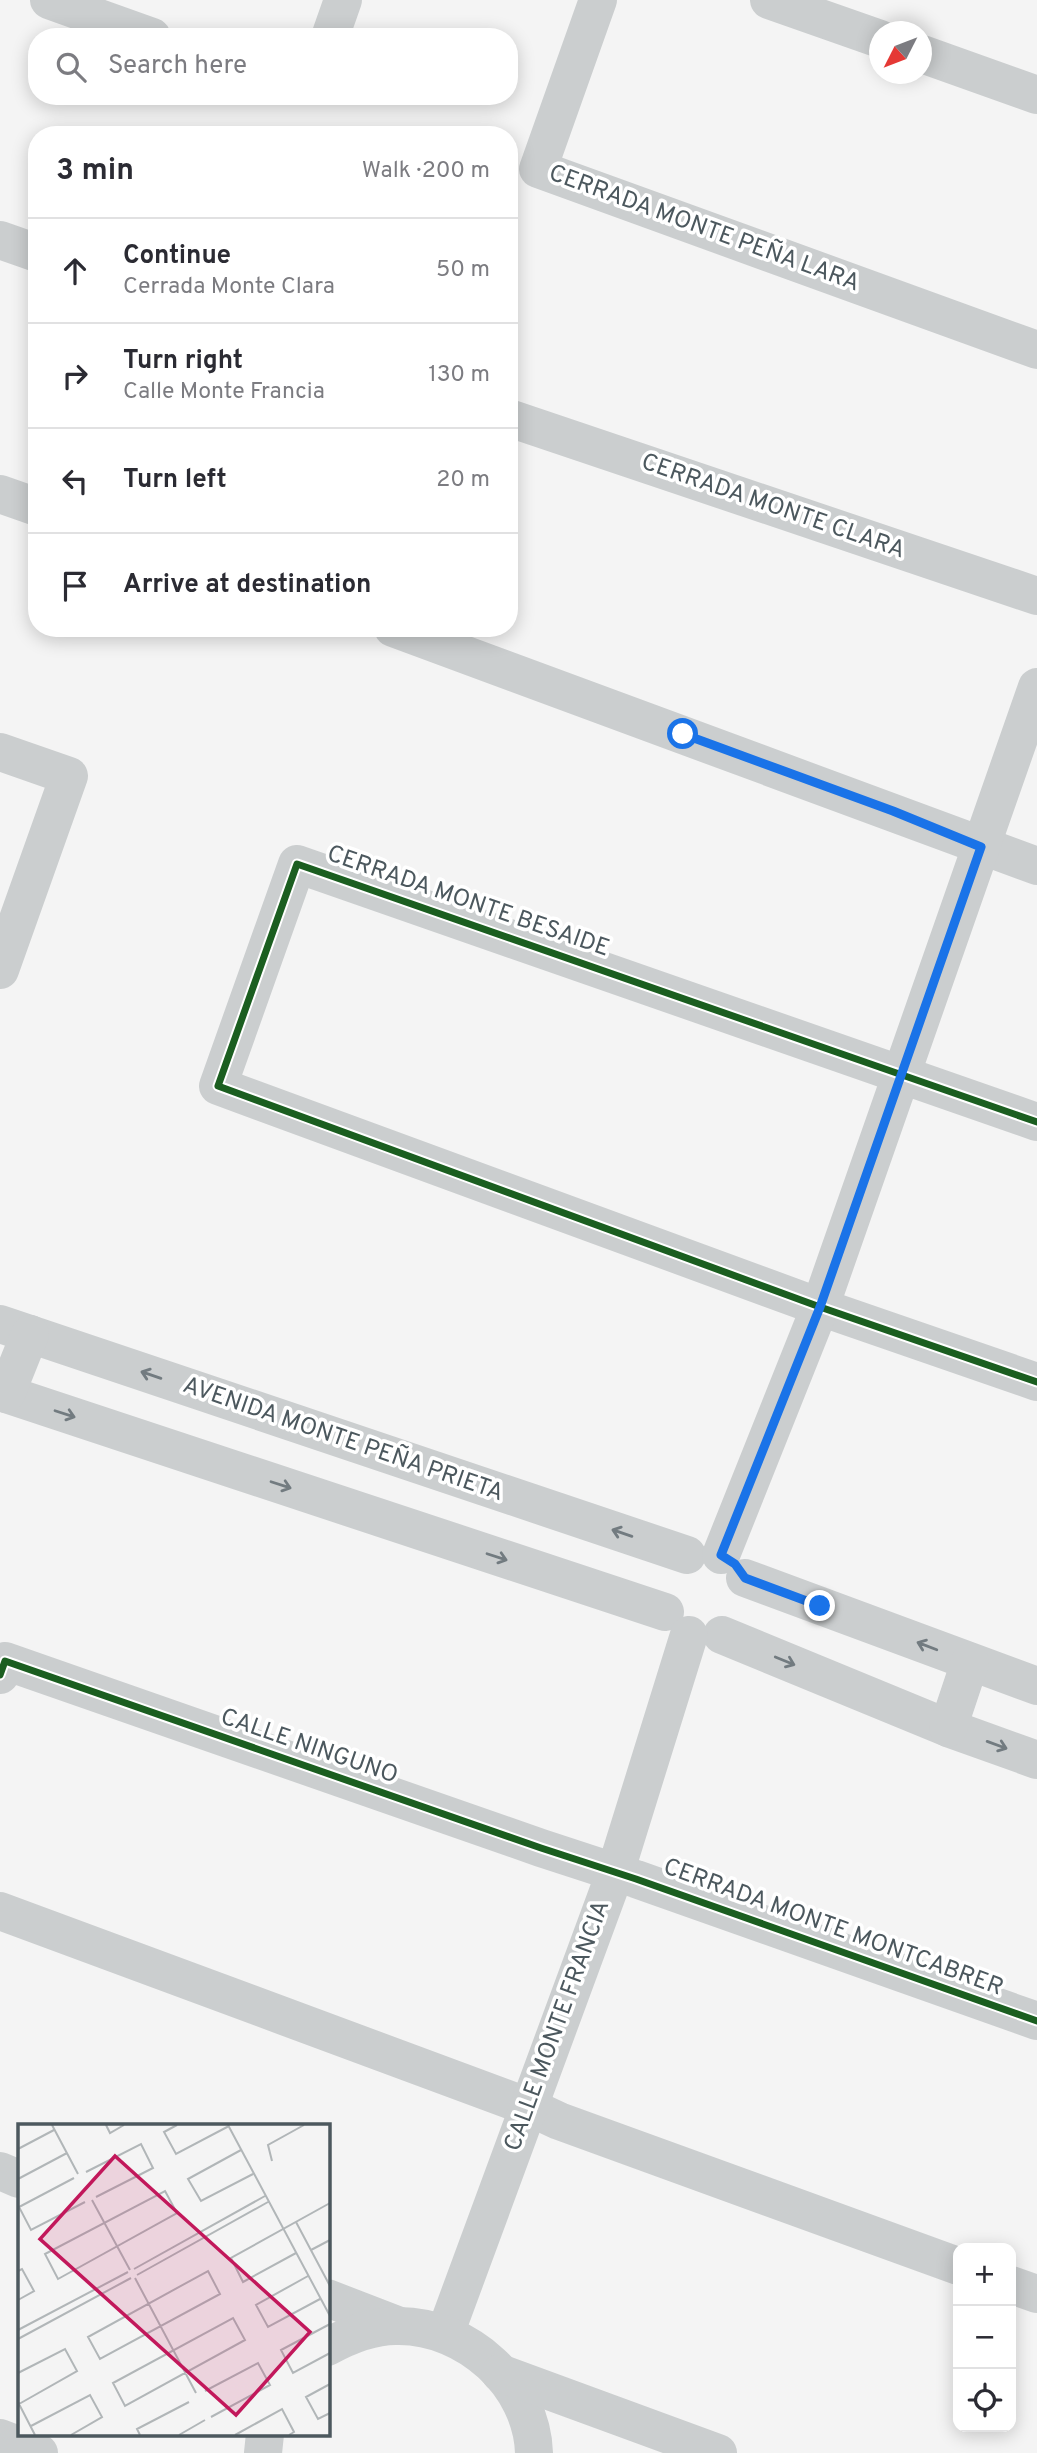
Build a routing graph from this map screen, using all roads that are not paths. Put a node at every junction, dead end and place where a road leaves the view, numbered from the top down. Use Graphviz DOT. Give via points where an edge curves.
graph roads {
  1 [pos="49,0"];
  2 [pos="343,0"];
  3 [pos="598,0"];
  4 [pos="769,0"];
  5 [pos="127,28"];
  6 [pos="333,28"];
  7 [pos="869,35"];
  8 [pos="932,57"];
  9 [pos="1037,94"];
  10 [pos="0,240"];
  11 [pos="28,250"];
  12 [pos="1037,350"];
  13 [pos="518,421"];
  14 [pos="0,495"];
  15 [pos="28,504"];
  16 [pos="1037,596"];
  17 [pos="418,637"];
  18 [pos="1037,687"];
  19 [pos="0,752"];
  20 [pos="981,847"];
  21 [pos="1037,866"];
  22 [pos="0,970"];
  23 [pos="902,1073"];
  24 [pos="1037,1122"];
  25 [pos="820,1307"];
  26 [pos="15,1329"];
  27 [pos="1037,1382"];
  28 [pos="3,1393"];
  29 [pos="717,1562"];
  30 [pos="692,1628"];
  31 [pos="970,1662"];
  32 [pos="0,1675"];
  33 [pos="1037,1686"];
  34 [pos="948,1728"];
  35 [pos="1037,1760"];
  36 [pos="615,1873"];
  37 [pos="0,1911"];
  38 [pos="1037,2021"];
  39 [pos="529,2107"];
  40 [pos="0,2171"];
  41 [pos="18,2179"];
  42 [pos="953,2264"];
  43 [pos="1016,2287"];
  44 [pos="1037,2294"];
  45 [pos="329,2299"];
  46 [pos="399,2326"];
  47 [pos="445,2334"];
  48 [pos="329,2346"];
  49 [pos="499,2373"];
  50 [pos="0,2438"];
  51 [pos="39,2453"];
  52 [pos="534,2453"];
  53 [pos="718,2453"];
  1 -- 5 [label="street"];
  2 -- 6 [label="street"];
  3 -- 12 [label="street, CERRADA MONTE PEÑA LARA" via="538,169"];
  4 -- 7 [label="street"];
  8 -- 9 [label="street"];
  10 -- 11 [label="street"];
  13 -- 16 [label="street, CERRADA MONTE CLARA"];
  14 -- 15 [label="street"];
  17 -- 20 [label="street"];
  18 -- 20 [label="street"];
  19 -- 22 [label="street" via="69,776"];
  20 -- 21 [label="street"];
  20 -- 23 [label="street"];
  23 -- 24 [label="street"];
  23 -- 25 [label="street"];
  23 -- 25 [label="street, CERRADA MONTE BESAIDE" via="297,864 218,1086"];
  25 -- 27 [label="street"];
  25 -- 29 [label="street"];
  26 -- 28 [label="street"];
  29 -- 26 [label="street, AVENIDA MONTE PEÑA PRIETA, one-way"];
  28 -- 30 [label="street, one-way"];
  29 -- 30 [label="street" via="673,1565 664,1579 661,1596"];
  29 -- 30 [label="street" via="748,1595 745,1611 736,1626"];
  31 -- 29 [label="street, AVENIDA MONTE PEÑA PRIETA, one-way"];
  30 -- 34 [label="street, one-way"];
  30 -- 36 [label="street, CALLE MONTE FRANCIA"];
  31 -- 33 [label="street, AVENIDA MONTE PEÑA PRIETA"];
  31 -- 34 [label="street"];
  32 -- 36 [label="street, CALLE NINGUNO" via="5,1661"];
  34 -- 35 [label="street, one-way"];
  36 -- 38 [label="street, CERRADA MONTE MONTCABRER"];
  36 -- 39 [label="street, CALLE MONTE FRANCIA"];
  37 -- 39 [label="street"];
  39 -- 42 [label="street"];
  39 -- 47 [label="street, CALLE MONTE FRANCIA"];
  40 -- 41 [label="street"];
  43 -- 44 [label="street"];
  45 -- 46 [label="street"];
  46 -- 47 [label="street"];
  46 -- 48 [label="street" via="355,2333"];
  47 -- 49 [label="street" via="486,2357"];
  49 -- 52 [label="street" via="517,2393 534,2437"];
  49 -- 53 [label="street"];
  50 -- 51 [label="street"];
}
